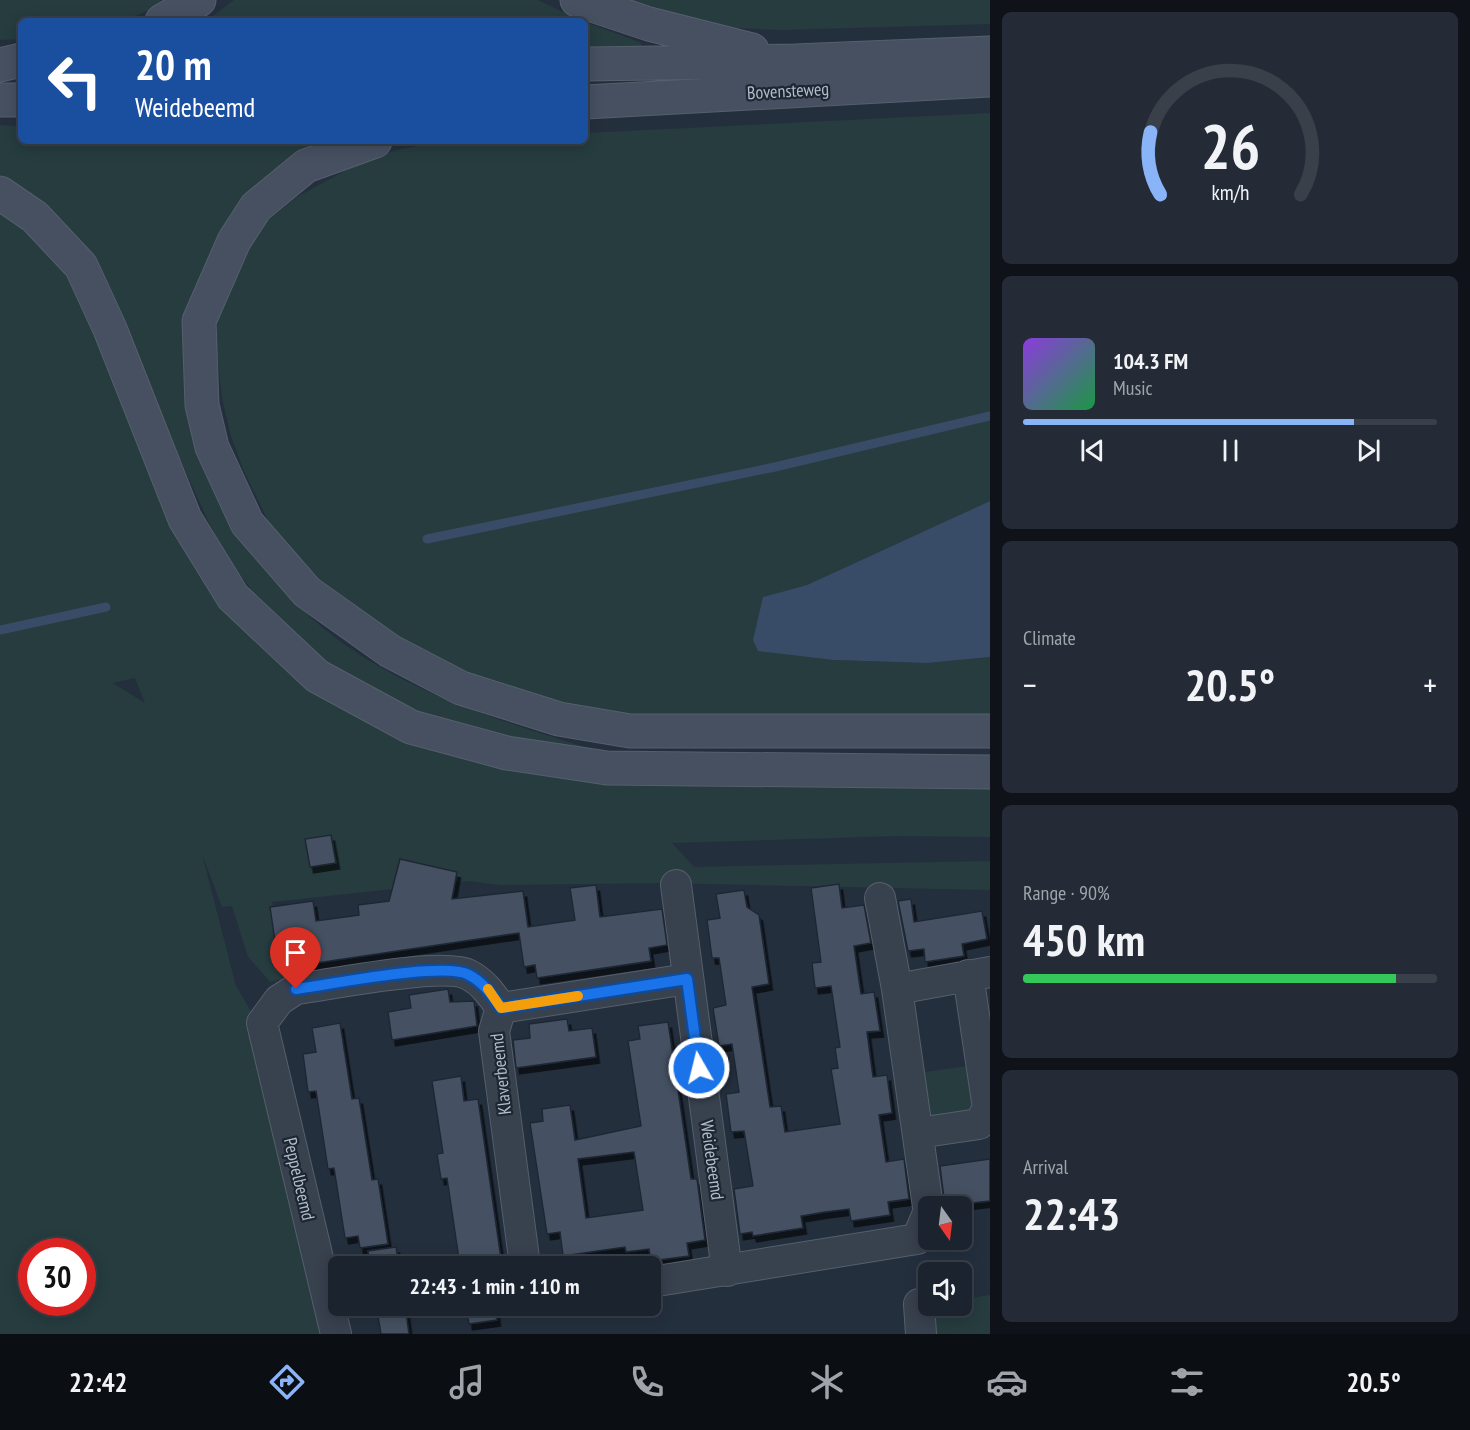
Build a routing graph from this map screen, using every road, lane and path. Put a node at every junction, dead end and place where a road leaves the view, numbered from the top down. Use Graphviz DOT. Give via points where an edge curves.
graph roads {
  1 [pos="199,0"];
  2 [pos="578,0"];
  3 [pos="167,18"];
  4 [pos="990,53"];
  5 [pos="18,61"];
  6 [pos="795,61"];
  7 [pos="588,64"];
  8 [pos="0,66"];
  9 [pos="18,67"];
  10 [pos="990,80"];
  11 [pos="0,99"];
  12 [pos="18,100"];
  13 [pos="588,102"];
  14 [pos="367,144"];
  15 [pos="0,193"];
  16 [pos="990,731"];
  17 [pos="990,772"];
  18 [pos="676,885"];
  19 [pos="880,898"];
  20 [pos="979,973"];
  21 [pos="687,979"];
  22 [pos="897,989"];
  23 [pos="501,1008"];
  24 [pos="262,1023"];
  25 [pos="918,1133"];
  26 [pos="927,1196"];
  27 [pos="918,1237"];
  28 [pos="524,1256"];
  29 [pos="727,1270"];
  30 [pos="661,1280"];
  31 [pos="920,1316"];
  32 [pos="336,1334"];
  33 [pos="921,1334"];
  1 -- 3 [label="main road"];
  2 -- 6 [label="main road" via="649,24"];
  4 -- 6 [label="main road, Bovensteweg"];
  5 -- 8 [label="main road"];
  6 -- 7 [label="main road, Bovensteweg"];
  8 -- 9 [label="main road"];
  10 -- 13 [label="main road, Bovensteweg"];
  11 -- 12 [label="main road"];
  14 -- 16 [label="main road" via="306,166 256,207 234,240 199,321 202,405 212,447 247,523 307,592 390,651 461,688 559,719 630,731"];
  15 -- 17 [label="main road" via="35,217 81,266 185,519 233,597 317,676 411,727 507,753 606,768"];
  18 -- 21 [label="street, Weidebeemd"];
  19 -- 22 [label="street"];
  20 -- 22 [label="street"];
  20 -- 25 [label="street" via="988,1108 979,1125"];
  21 -- 23 [label="street"];
  21 -- 29 [label="street, Weidebeemd"];
  22 -- 25 [label="street"];
  23 -- 24 [label="street, Klaverbeemd" via="488,990 468,974 437,970 296,989 279,1000"];
  23 -- 28 [label="street, Klaverbeemd" via="494,1031"];
  24 -- 32 [label="street, Peppelbeemd"];
  25 -- 26 [label="street"];
  27 -- 29 [label="street"];
  29 -- 30 [label="street"];
  31 -- 33 [label="street"];
}
